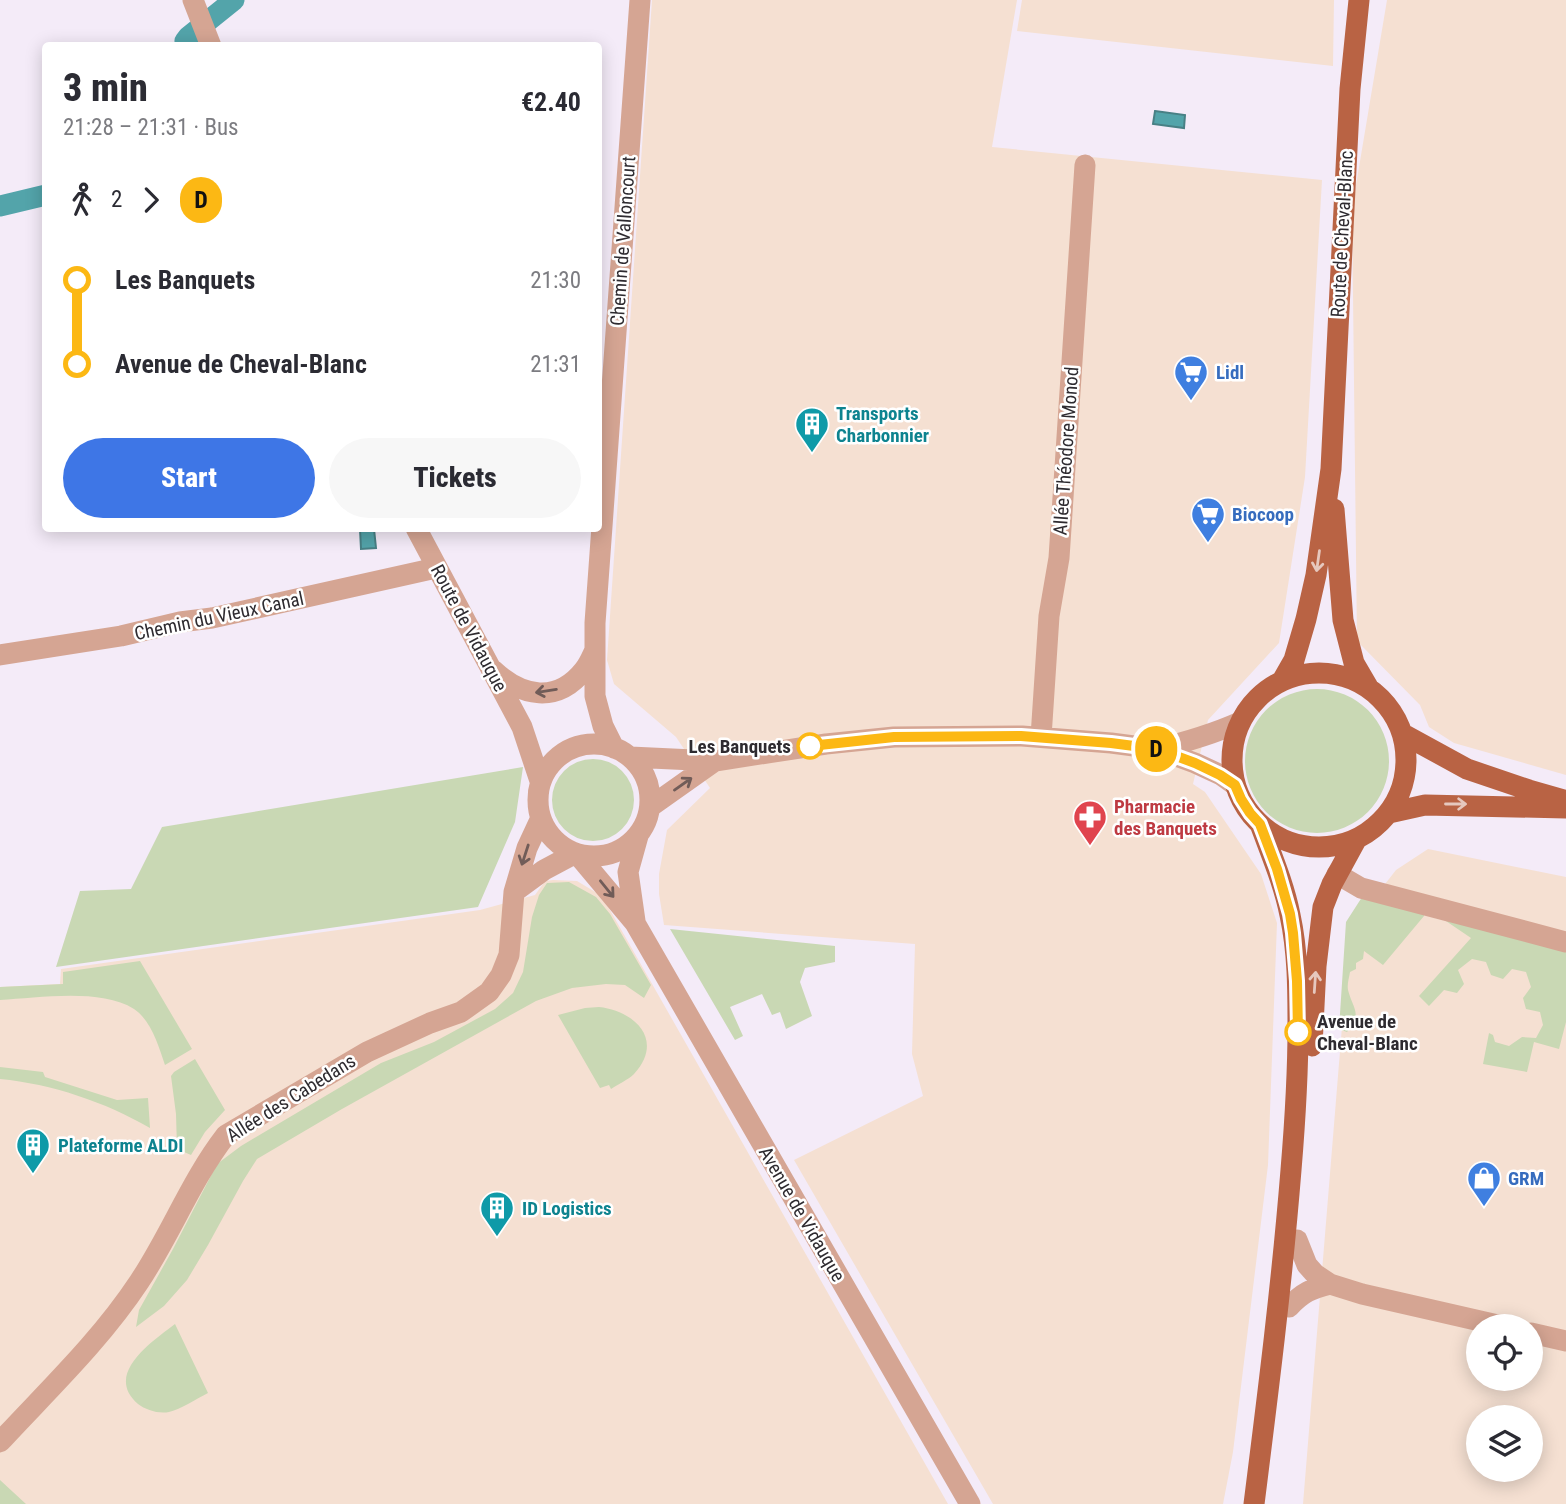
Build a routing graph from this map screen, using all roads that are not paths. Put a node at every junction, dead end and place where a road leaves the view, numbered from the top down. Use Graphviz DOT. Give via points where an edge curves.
graph roads {
  1 [pos="193,0"];
  2 [pos="640,0"];
  3 [pos="1359,0"];
  4 [pos="209,42"];
  5 [pos="1085,165"];
  6 [pos="1331,469"];
  7 [pos="602,526"];
  8 [pos="418,532"];
  9 [pos="602,532"];
  10 [pos="436,568"];
  11 [pos="595,650"];
  12 [pos="0,655"];
  13 [pos="488,665"];
  14 [pos="1282,681"];
  15 [pos="1368,687"];
  16 [pos="595,696"];
  17 [pos="1240,722"];
  18 [pos="522,727"];
  19 [pos="1403,734"];
  20 [pos="1041,737"];
  21 [pos="571,748"];
  22 [pos="1157,749"];
  23 [pos="622,752"];
  24 [pos="715,761"];
  25 [pos="540,781"];
  26 [pos="1235,785"];
  27 [pos="1566,801"];
  28 [pos="650,807"];
  29 [pos="1566,808"];
  30 [pos="1389,813"];
  31 [pos="540,820"];
  32 [pos="1260,824"];
  33 [pos="638,836"];
  34 [pos="1356,839"];
  35 [pos="576,855"];
  36 [pos="1337,874"];
  37 [pos="514,892"];
  38 [pos="635,923"];
  39 [pos="1566,942"];
  40 [pos="1297,1240"];
  41 [pos="1330,1284"];
  42 [pos="1289,1307"];
  43 [pos="1466,1318"];
  44 [pos="1543,1336"];
  45 [pos="1566,1341"];
  46 [pos="0,1442"];
  47 [pos="970,1504"];
  48 [pos="1254,1504"];
  49 [pos="1264,1504"];
  1 -- 4 [label="street"];
  2 -- 7 [label="street, Chemin de Valloncourt"];
  3 -- 6 [label="main road, Route de Cheval-Blanc" via="1350,89"];
  5 -- 20 [label="street, Allée Théodore Monod"];
  6 -- 14 [label="main road, one-way" via="1306,619 1294,660"];
  6 -- 15 [label="main road" via="1343,620 1354,663"];
  8 -- 10 [label="street, Route de Vidauque"];
  9 -- 11 [label="street, Chemin de Valloncourt"];
  10 -- 12 [label="street, Chemin du Vieux Canal" via="212,618"];
  10 -- 13 [label="street, Route de Vidauque"];
  11 -- 13 [label="street, one-way" via="584,670 549,693 517,688"];
  11 -- 16 [label="street, Chemin de Valloncourt"];
  13 -- 18 [label="street, Route de Vidauque"];
  14 -- 15 [label="main road" via="1326,673"];
  14 -- 17 [label="main road" via="1265,691"];
  15 -- 19 [label="main road" via="1389,708"];
  16 -- 21 [label="street, Chemin de Valloncourt" via="583,736"];
  16 -- 23 [label="street, Chemin de Valloncourt" via="603,726"];
  17 -- 22 [label="street"];
  17 -- 26 [label="main road" via="1233,743"];
  18 -- 21 [label="street" via="541,741"];
  18 -- 25 [label="street, Route de Vidauque"];
  19 -- 27 [label="main road" via="1466,769"];
  19 -- 30 [label="main road" via="1404,783"];
  20 -- 22 [label="street"];
  20 -- 24 [label="street" via="894,737"];
  21 -- 23 [label="street" via="595,744"];
  21 -- 25 [label="street" via="555,758"];
  22 -- 26 [label="street"];
  23 -- 24 [label="street"];
  23 -- 28 [label="street" via="647,779"];
  28 -- 24 [label="street, one-way"];
  25 -- 31 [label="street"];
  26 -- 32 [label="main road"];
  28 -- 33 [label="street"];
  30 -- 29 [label="main road, one-way" via="1425,805"];
  30 -- 34 [label="main road"];
  31 -- 35 [label="street" via="553,841"];
  31 -- 37 [label="street, Allée des Cabedans, one-way"];
  32 -- 34 [label="main road" via="1296,844 1336,846"];
  32 -- 48 [label="main road" via="1290,914 1297,975 1298,1059 1281,1284"];
  33 -- 35 [label="street" via="611,854"];
  33 -- 38 [label="street, Avenue de Vidauque" via="628,872"];
  34 -- 36 [label="main road"];
  35 -- 37 [label="street" via="544,870"];
  35 -- 38 [label="street, Avenue de Vidauque, one-way"];
  36 -- 39 [label="street" via="1362,888"];
  40 -- 36 [label="main road, one-way" via="1316,966 1323,907"];
  37 -- 46 [label="street, Allée des Cabedans" via="509,955 489,992 461,1012 367,1052 226,1135 126,1301"];
  38 -- 47 [label="street, Avenue de Vidauque"];
  40 -- 41 [label="street" via="1307,1265"];
  40 -- 42 [label="main road"];
  41 -- 42 [label="street" via="1311,1289"];
  41 -- 43 [label="street"];
  42 -- 49 [label="main road"];
  44 -- 45 [label="street"];
}
